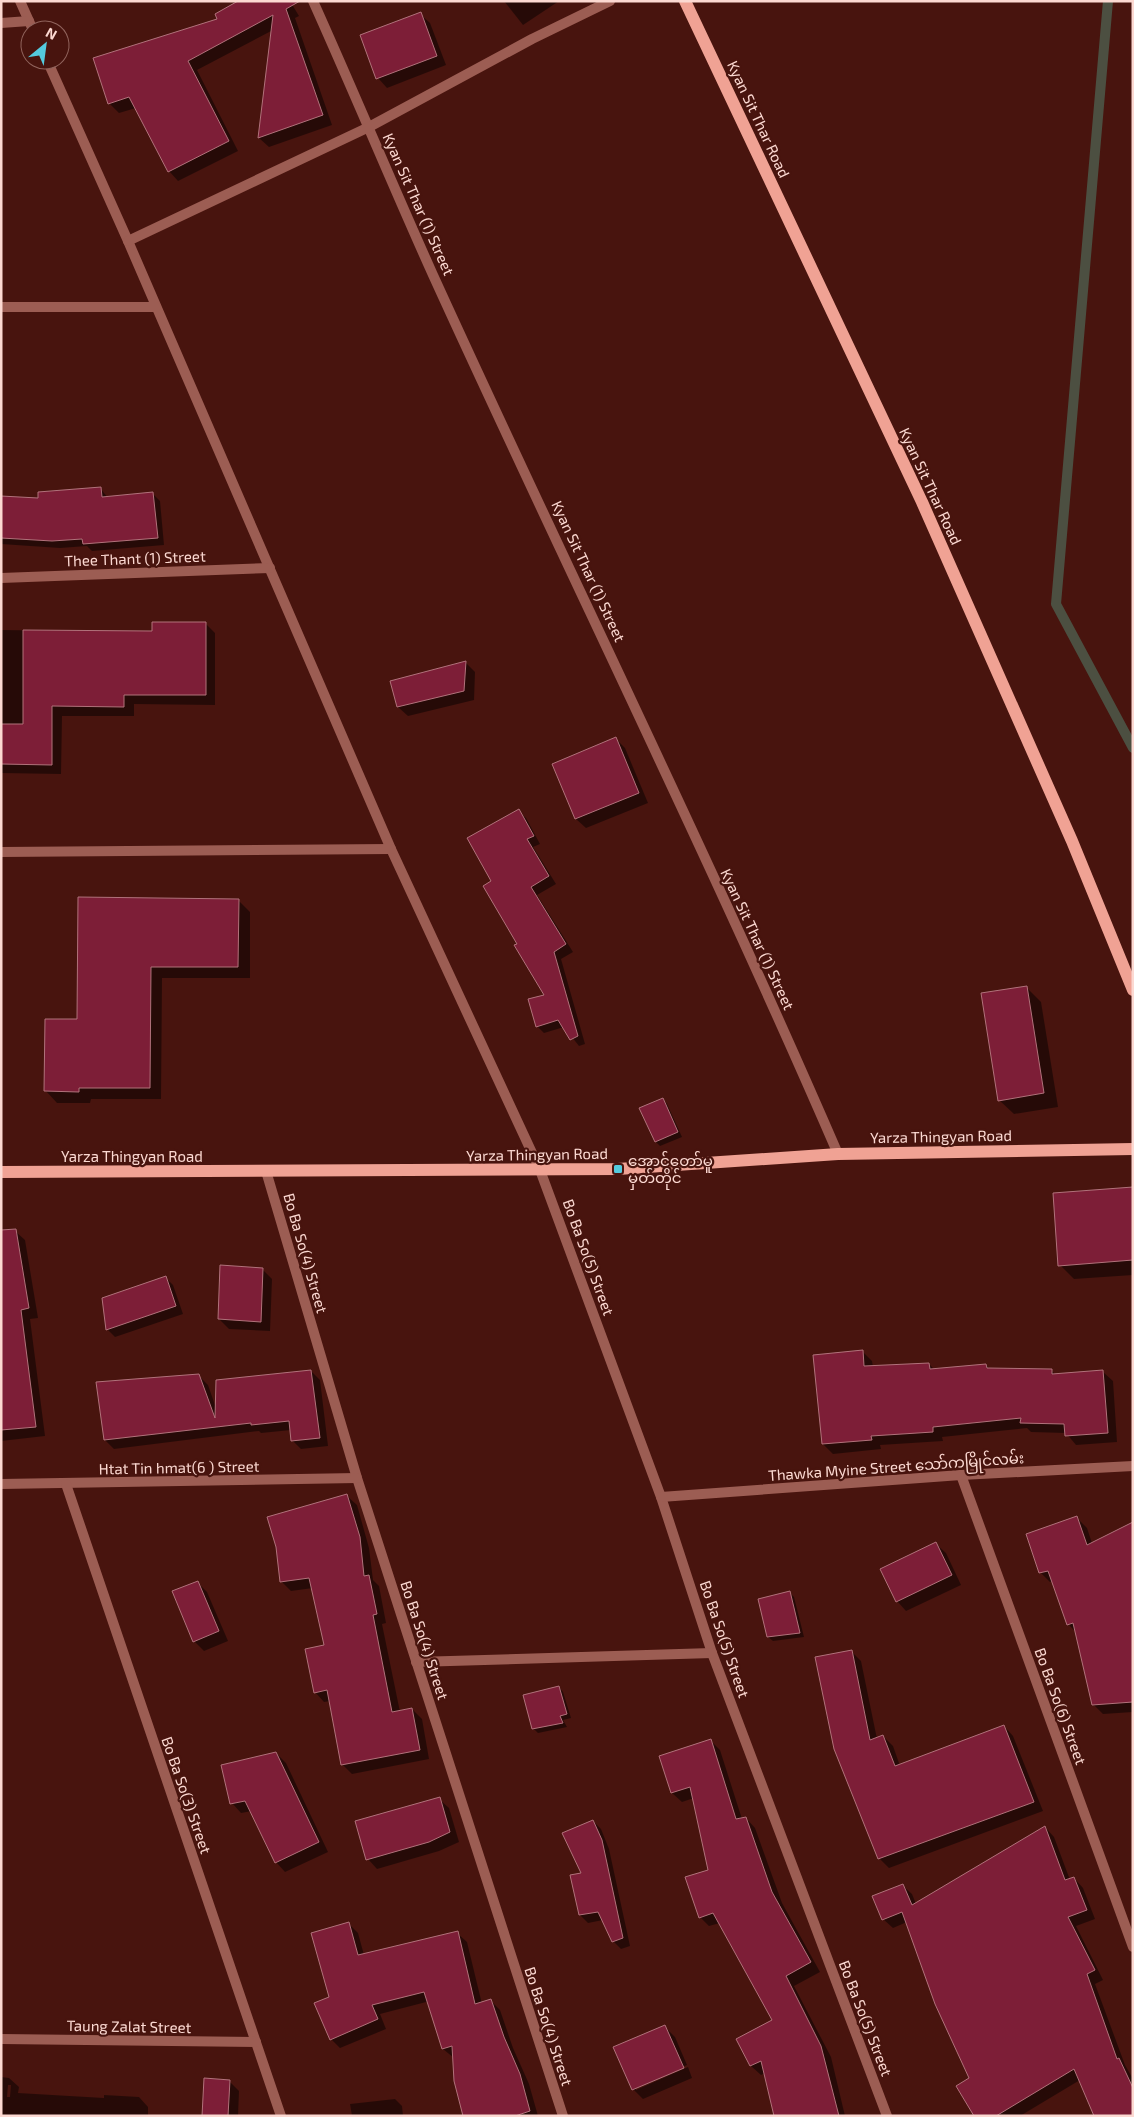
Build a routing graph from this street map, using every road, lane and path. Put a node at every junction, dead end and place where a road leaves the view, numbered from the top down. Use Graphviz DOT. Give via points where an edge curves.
graph roads {
  1 [pos="20,1"];
  2 [pos="313,1"];
  3 [pos="610,1"];
  4 [pos="685,1"];
  5 [pos="28,20"];
  6 [pos="1,22"];
  7 [pos="20,25"];
  8 [pos="51,70"];
  9 [pos="369,127"];
  10 [pos="128,241"];
  11 [pos="1,307"];
  12 [pos="156,307"];
  13 [pos="270,568"];
  14 [pos="1,578"];
  15 [pos="391,849"];
  16 [pos="1,852"];
  17 [pos="1133,990"];
  18 [pos="1133,1149"];
  19 [pos="838,1154"];
  20 [pos="540,1170"];
  21 [pos="266,1171"];
  22 [pos="1,1172"];
  23 [pos="1133,1466"];
  24 [pos="961,1475"];
  25 [pos="357,1478"];
  26 [pos="1,1484"];
  27 [pos="66,1484"];
  28 [pos="661,1497"];
  29 [pos="712,1653"];
  30 [pos="416,1662"];
  31 [pos="1133,1947"];
  32 [pos="1,2040"];
  33 [pos="256,2042"];
  34 [pos="281,2116"];
  35 [pos="563,2116"];
  36 [pos="887,2116"];
  1 -- 5 [label="street"];
  2 -- 9 [label="street, Kyan Sit Thar (1) Street"];
  3 -- 9 [label="street"];
  4 -- 17 [label="main road, Kyan Sit Thar Road" via="922,502 1072,841"];
  6 -- 7 [label="street"];
  8 -- 10 [label="street, Bo Ba So(5) Street"];
  9 -- 10 [label="street"];
  9 -- 19 [label="street, Kyan Sit Thar (1) Street" via="433,274 581,589"];
  10 -- 12 [label="street, Bo Ba So(5) Street"];
  11 -- 12 [label="street"];
  12 -- 13 [label="street, Bo Ba So(5) Street"];
  13 -- 14 [label="street, Thee Thant (1) Street"];
  13 -- 15 [label="street, Bo Ba So(5) Street"];
  15 -- 16 [label="street"];
  15 -- 20 [label="street, Bo Ba So(5) Street"];
  18 -- 19 [label="main road, Yarza Thingyan Road"];
  19 -- 20 [label="main road, Yarza Thingyan Road" via="618,1169"];
  20 -- 21 [label="main road, Yarza Thingyan Road"];
  20 -- 28 [label="street, Bo Ba So(5) Street"];
  21 -- 22 [label="main road, Yarza Thingyan Road"];
  21 -- 25 [label="street, Bo Ba So(4) Street"];
  23 -- 24 [label="street, Thawka Myine Street သော်ကမြိုင်လမ်း"];
  24 -- 28 [label="street, Thawka Myine Street သော်ကမြိုင်လမ်း"];
  24 -- 31 [label="street, Bo Ba So(6) Street"];
  25 -- 27 [label="street, Htat Tin hmat(6 ) Street"];
  25 -- 30 [label="street, Bo Ba So(4) Street"];
  26 -- 27 [label="street, Htat Tin hmat(6 ) Street"];
  27 -- 33 [label="street, Bo Ba So(3) Street"];
  28 -- 29 [label="street, Bo Ba So(5) Street"];
  29 -- 30 [label="street"];
  29 -- 36 [label="street, Bo Ba So(5) Street"];
  30 -- 35 [label="street, Bo Ba So(4) Street"];
  32 -- 33 [label="street, Taung Zalat Street"];
  33 -- 34 [label="street, Bo Ba So(3) Street"];
}
